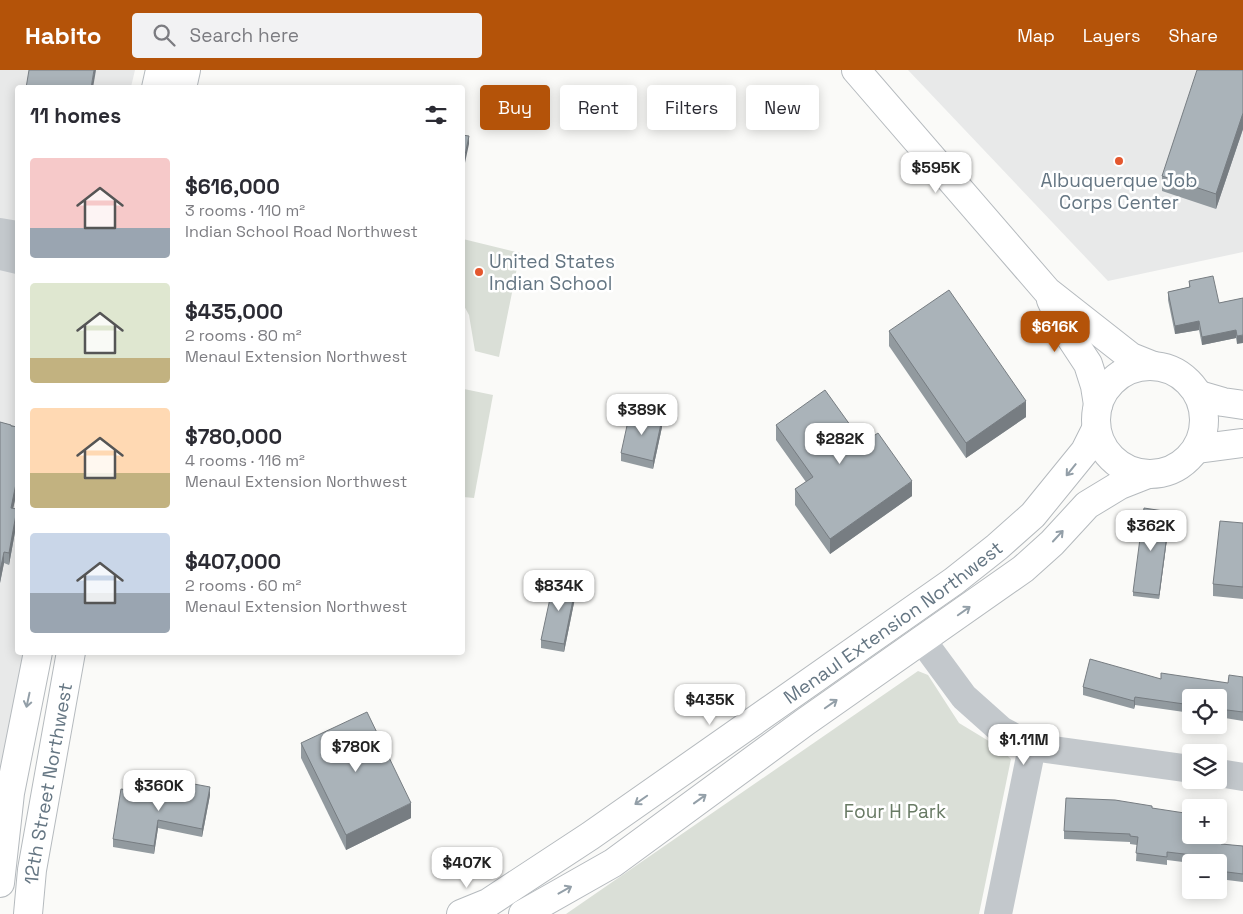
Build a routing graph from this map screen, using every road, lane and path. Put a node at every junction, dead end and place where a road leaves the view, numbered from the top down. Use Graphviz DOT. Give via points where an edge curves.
graph roads {
  1 [pos="160,70"];
  2 [pos="186,70"];
  3 [pos="856,70"];
  4 [pos="157,85"];
  5 [pos="183,85"];
  6 [pos="0,232"];
  7 [pos="15,234"];
  8 [pos="0,256"];
  9 [pos="15,259"];
  10 [pos="1047,292"];
  11 [pos="1151,365"];
  12 [pos="1199,395"];
  13 [pos="1243,405"];
  14 [pos="1097,417"];
  15 [pos="1243,443"];
  16 [pos="1196,449"];
  17 [pos="1148,474"];
  18 [pos="922,640"];
  19 [pos="37,655"];
  20 [pos="70,655"];
  21 [pos="1032,747"];
  22 [pos="1182,769"];
  23 [pos="1227,774"];
  24 [pos="1243,777"];
  25 [pos="0,883"];
  26 [pos="28,914"];
  27 [pos="461,914"];
  28 [pos="523,914"];
  29 [pos="998,914"];
  1 -- 4 [label="main road"];
  2 -- 5 [label="main road"];
  3 -- 10 [label="main road"];
  6 -- 7 [label="street"];
  8 -- 9 [label="street"];
  10 -- 11 [label="main road" via="1131,357"];
  10 -- 14 [label="main road" via="1063,326 1088,364 1095,386"];
  11 -- 12 [label="main road" via="1179,374"];
  11 -- 14 [label="main road" via="1133,368 1118,376 1105,389"];
  12 -- 13 [label="main road"];
  12 -- 16 [label="main road" via="1205,423"];
  14 -- 17 [label="main road" via="1102,446 1114,460 1130,470"];
  14 -- 27 [label="main road, Menaul Extension Northwest, one-way" via="1085,452 1033,515 954,581 590,836 488,903"];
  15 -- 16 [label="main road"];
  16 -- 17 [label="main road" via="1179,466"];
  18 -- 17 [label="main road, Menaul Extension Northwest, one-way" via="1023,569 1087,505 1120,485"];
  18 -- 21 [label="street" via="964,697 1001,730"];
  28 -- 18 [label="main road, Menaul Extension Northwest, one-way" via="613,863"];
  19 -- 25 [label="main road, 12th Street Northwest, one-way" via="10,793"];
  20 -- 26 [label="main road, 12th Street Northwest" via="32,870"];
  21 -- 22 [label="street"];
  21 -- 29 [label="street"];
  23 -- 24 [label="street"];
}
